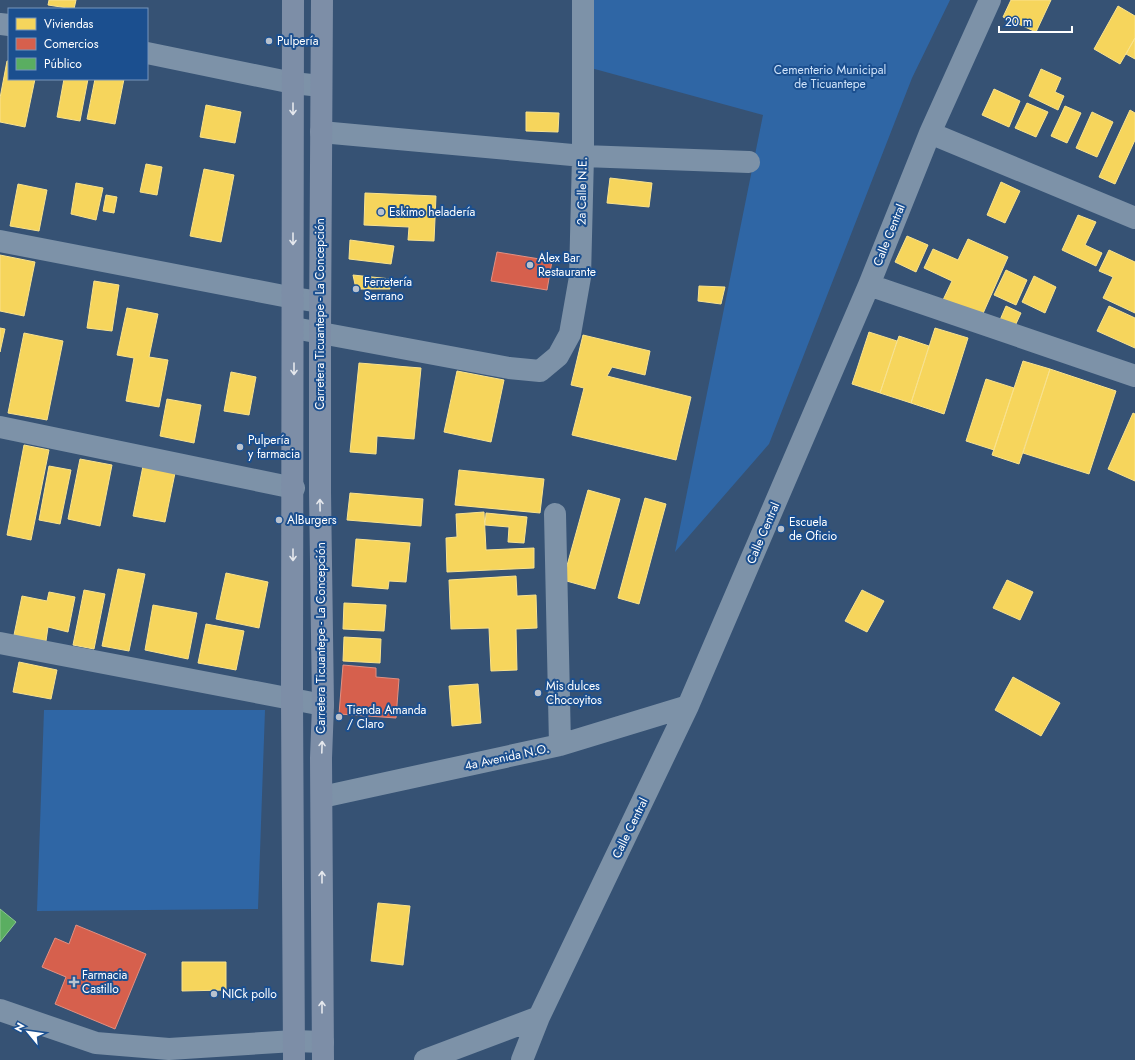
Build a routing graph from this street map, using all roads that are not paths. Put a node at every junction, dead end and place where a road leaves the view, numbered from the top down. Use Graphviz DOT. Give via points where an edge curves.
graph roads {
  1 [pos="293,0"];
  2 [pos="322,0"];
  3 [pos="583,0"];
  4 [pos="990,0"];
  5 [pos="148,53"];
  6 [pos="293,83"];
  7 [pos="321,86"];
  8 [pos="321,132"];
  9 [pos="930,133"];
  10 [pos="583,156"];
  11 [pos="749,162"];
  12 [pos="1135,218"];
  13 [pos="0,241"];
  14 [pos="869,285"];
  15 [pos="294,298"];
  16 [pos="320,302"];
  17 [pos="294,328"];
  18 [pos="320,332"];
  19 [pos="1135,376"];
  20 [pos="0,427"];
  21 [pos="294,488"];
  22 [pos="554,514"];
  23 [pos="0,643"];
  24 [pos="292,700"];
  25 [pos="323,706"];
  26 [pos="688,706"];
  27 [pos="560,745"];
  28 [pos="322,797"];
  29 [pos="0,1010"];
  30 [pos="539,1017"];
  31 [pos="294,1050"];
  32 [pos="323,1051"];
  33 [pos="95,1052"];
  34 [pos="425,1060"];
  35 [pos="522,1060"];
  1 -- 6 [label="main road"];
  2 -- 7 [label="main road, Carretera Ticuantepe - La Concepción"];
  3 -- 10 [label="street, 2a Calle N.E."];
  4 -- 9 [label="street, Calle Central"];
  5 -- 6 [label="street"];
  6 -- 7 [label="street"];
  6 -- 15 [label="main road, one-way"];
  7 -- 8 [label="main road, Carretera Ticuantepe - La Concepción"];
  8 -- 10 [label="street"];
  8 -- 16 [label="main road, Carretera Ticuantepe - La Concepción"];
  9 -- 12 [label="street"];
  9 -- 14 [label="street, Calle Central"];
  10 -- 11 [label="street"];
  10 -- 18 [label="street, 2a Calle N.E." via="580,277 570,334 558,356 540,371 509,368"];
  13 -- 15 [label="street"];
  14 -- 19 [label="street"];
  14 -- 26 [label="street, Calle Central"];
  15 -- 16 [label="street"];
  15 -- 17 [label="main road"];
  16 -- 18 [label="main road, Carretera Ticuantepe - La Concepción"];
  17 -- 18 [label="street"];
  17 -- 21 [label="main road, one-way"];
  25 -- 18 [label="main road, Carretera Ticuantepe - La Concepción, one-way"];
  20 -- 21 [label="street"];
  21 -- 24 [label="main road, one-way"];
  22 -- 27 [label="street"];
  23 -- 24 [label="street"];
  24 -- 25 [label="street"];
  24 -- 31 [label="main road"];
  28 -- 25 [label="main road, Carretera Ticuantepe - La Concepción, one-way"];
  26 -- 27 [label="street, 4a Avenida N.O."];
  26 -- 30 [label="street, Calle Central"];
  27 -- 28 [label="street, 4a Avenida N.O."];
  32 -- 28 [label="main road, Carretera Ticuantepe - La Concepción, one-way"];
  29 -- 33 [label="street"];
  30 -- 34 [label="street"];
  30 -- 35 [label="street, Calle Central"];
  31 -- 32 [label="street"];
  31 -- 33 [label="street" via="169,1049"];
}
